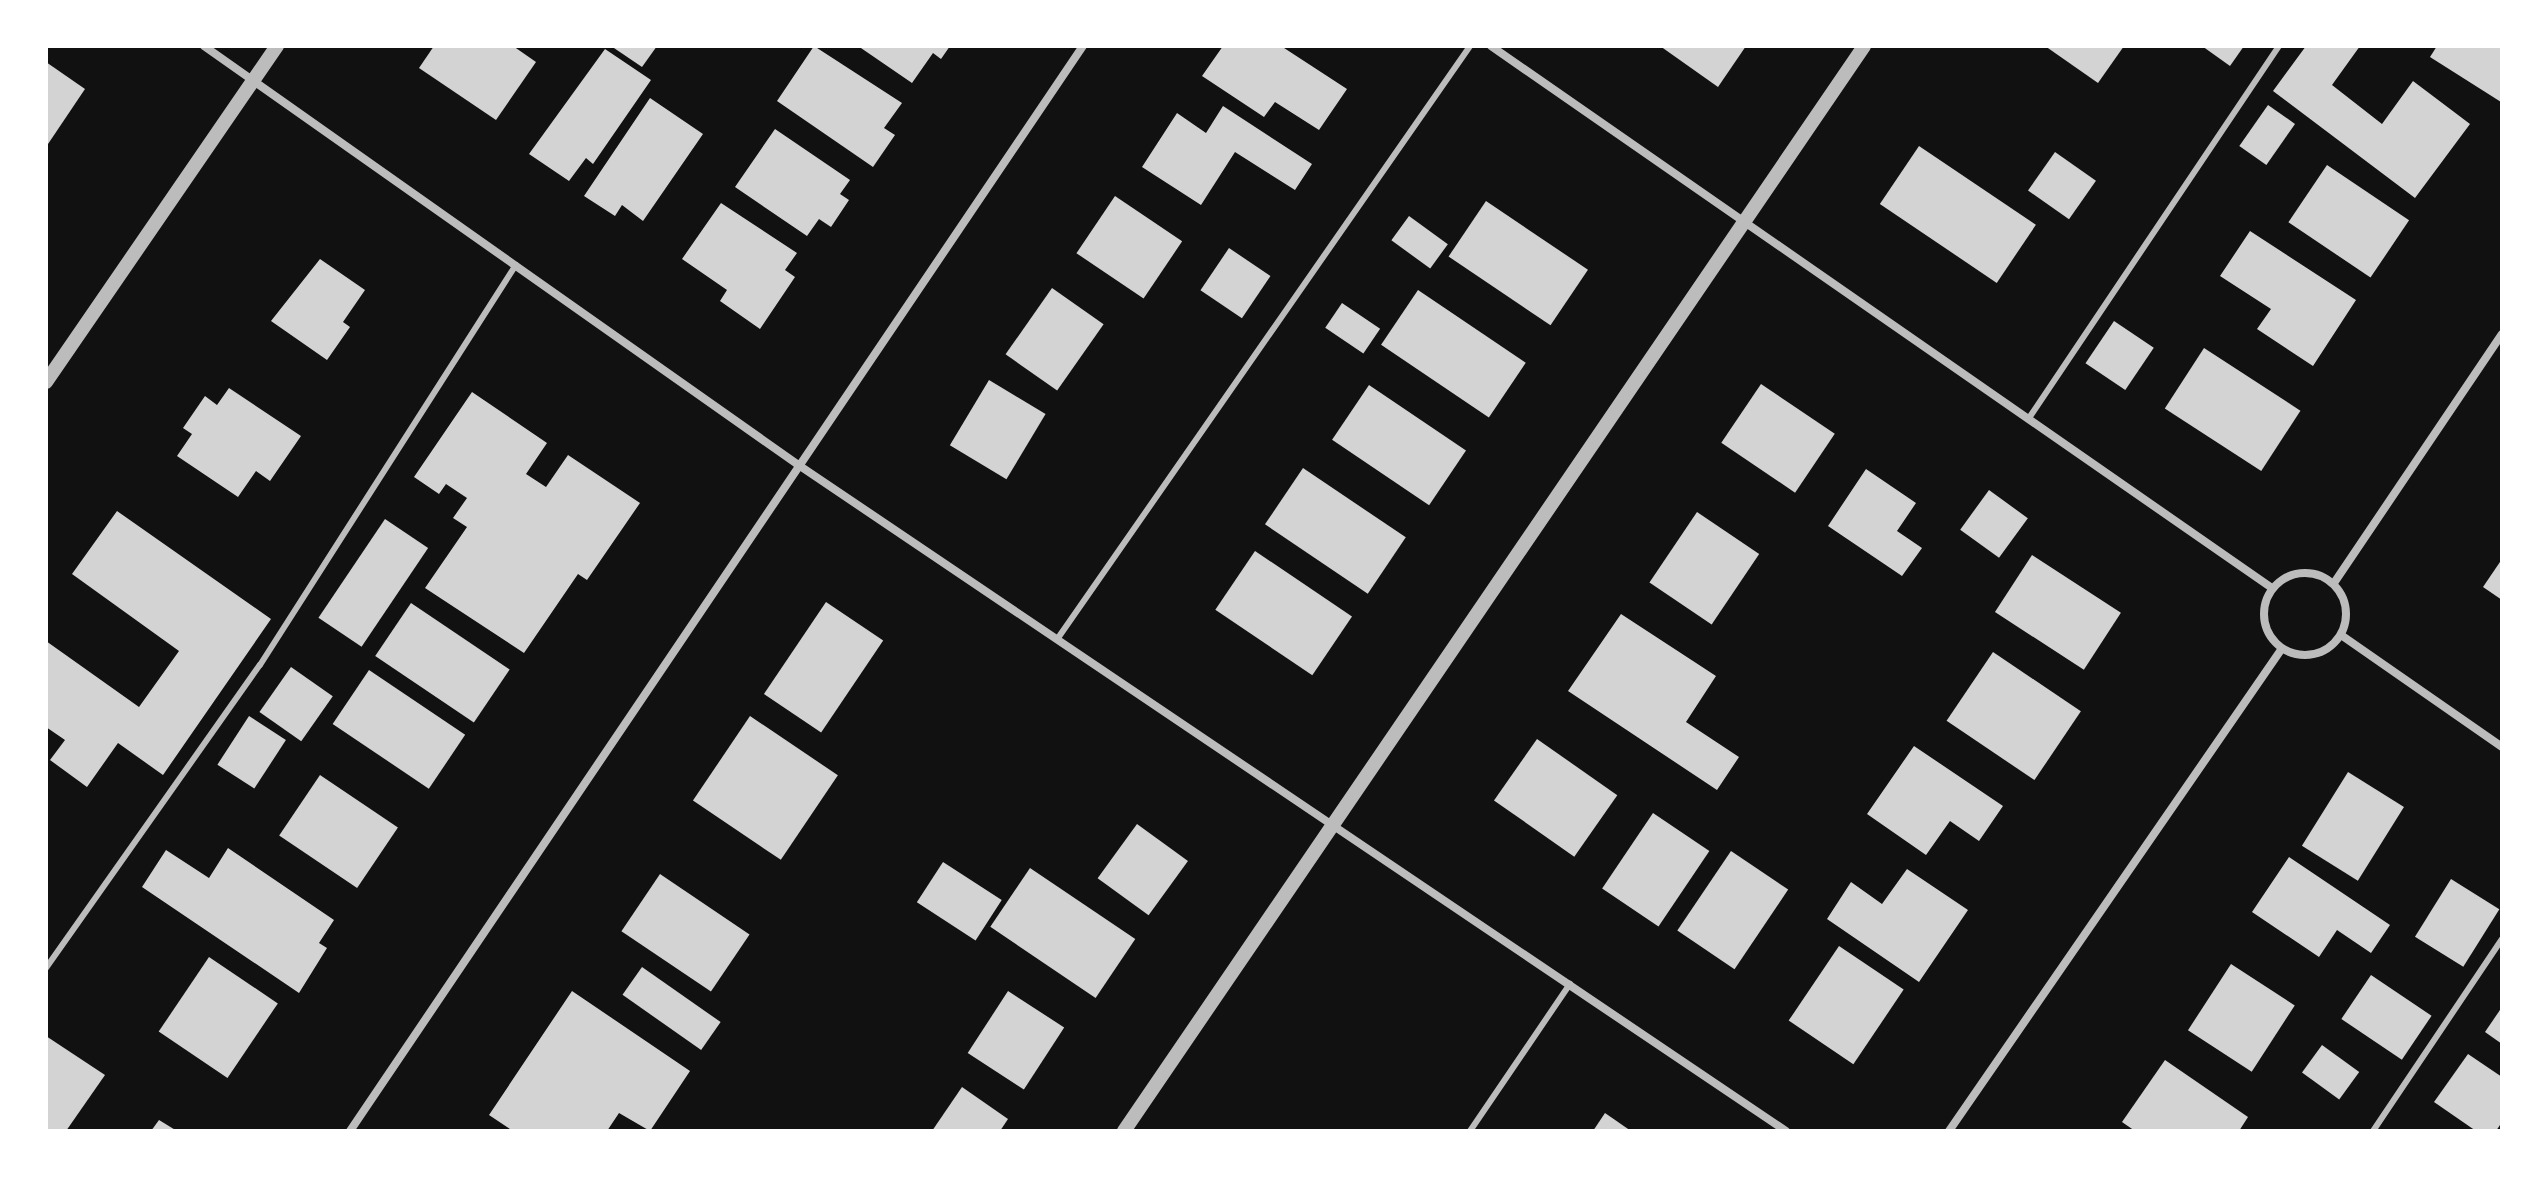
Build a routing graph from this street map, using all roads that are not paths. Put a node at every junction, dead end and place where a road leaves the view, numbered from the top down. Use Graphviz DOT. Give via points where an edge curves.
graph roads {
  1 [pos="204,46"];
  2 [pos="277,46"];
  3 [pos="1083,46"];
  4 [pos="1470,46"];
  5 [pos="1491,46"];
  6 [pos="1864,46"];
  7 [pos="2279,46"];
  8 [pos="254,80"];
  9 [pos="1748,222"];
  10 [pos="516,265"];
  11 [pos="2502,334"];
  12 [pos="46,382"];
  13 [pos="2029,418"];
  14 [pos="797,464"];
  15 [pos="2334,583"];
  16 [pos="2272,588"];
  17 [pos="2341,635"];
  18 [pos="1058,638"];
  19 [pos="2281,650"];
  20 [pos="2502,747"];
  21 [pos="1331,822"];
  22 [pos="2502,939"];
  23 [pos="46,968"];
  24 [pos="1570,984"];
  25 [pos="350,1131"];
  26 [pos="1124,1131"];
  27 [pos="1470,1131"];
  28 [pos="1786,1131"];
  29 [pos="1949,1131"];
  30 [pos="2373,1131"];
  1 -- 8 [label="street"];
  2 -- 8 [label="street"];
  3 -- 14 [label="street"];
  4 -- 18 [label="lane"];
  5 -- 9 [label="street"];
  6 -- 9 [label="street"];
  7 -- 13 [label="lane"];
  8 -- 10 [label="street"];
  8 -- 12 [label="street"];
  9 -- 13 [label="street"];
  9 -- 21 [label="street"];
  10 -- 14 [label="street"];
  10 -- 23 [label="lane" via="260,665"];
  11 -- 15 [label="street"];
  13 -- 16 [label="street"];
  14 -- 18 [label="street"];
  14 -- 25 [label="street"];
  15 -- 16 [label="street" via="2301,572"];
  15 -- 17 [label="street" via="2343,595"];
  16 -- 19 [label="street" via="2266,600 2266,630"];
  17 -- 19 [label="street" via="2310,656"];
  17 -- 20 [label="street"];
  18 -- 21 [label="street"];
  19 -- 29 [label="street"];
  21 -- 24 [label="street"];
  21 -- 26 [label="street"];
  22 -- 30 [label="lane"];
  24 -- 27 [label="lane"];
  24 -- 28 [label="street"];
}
